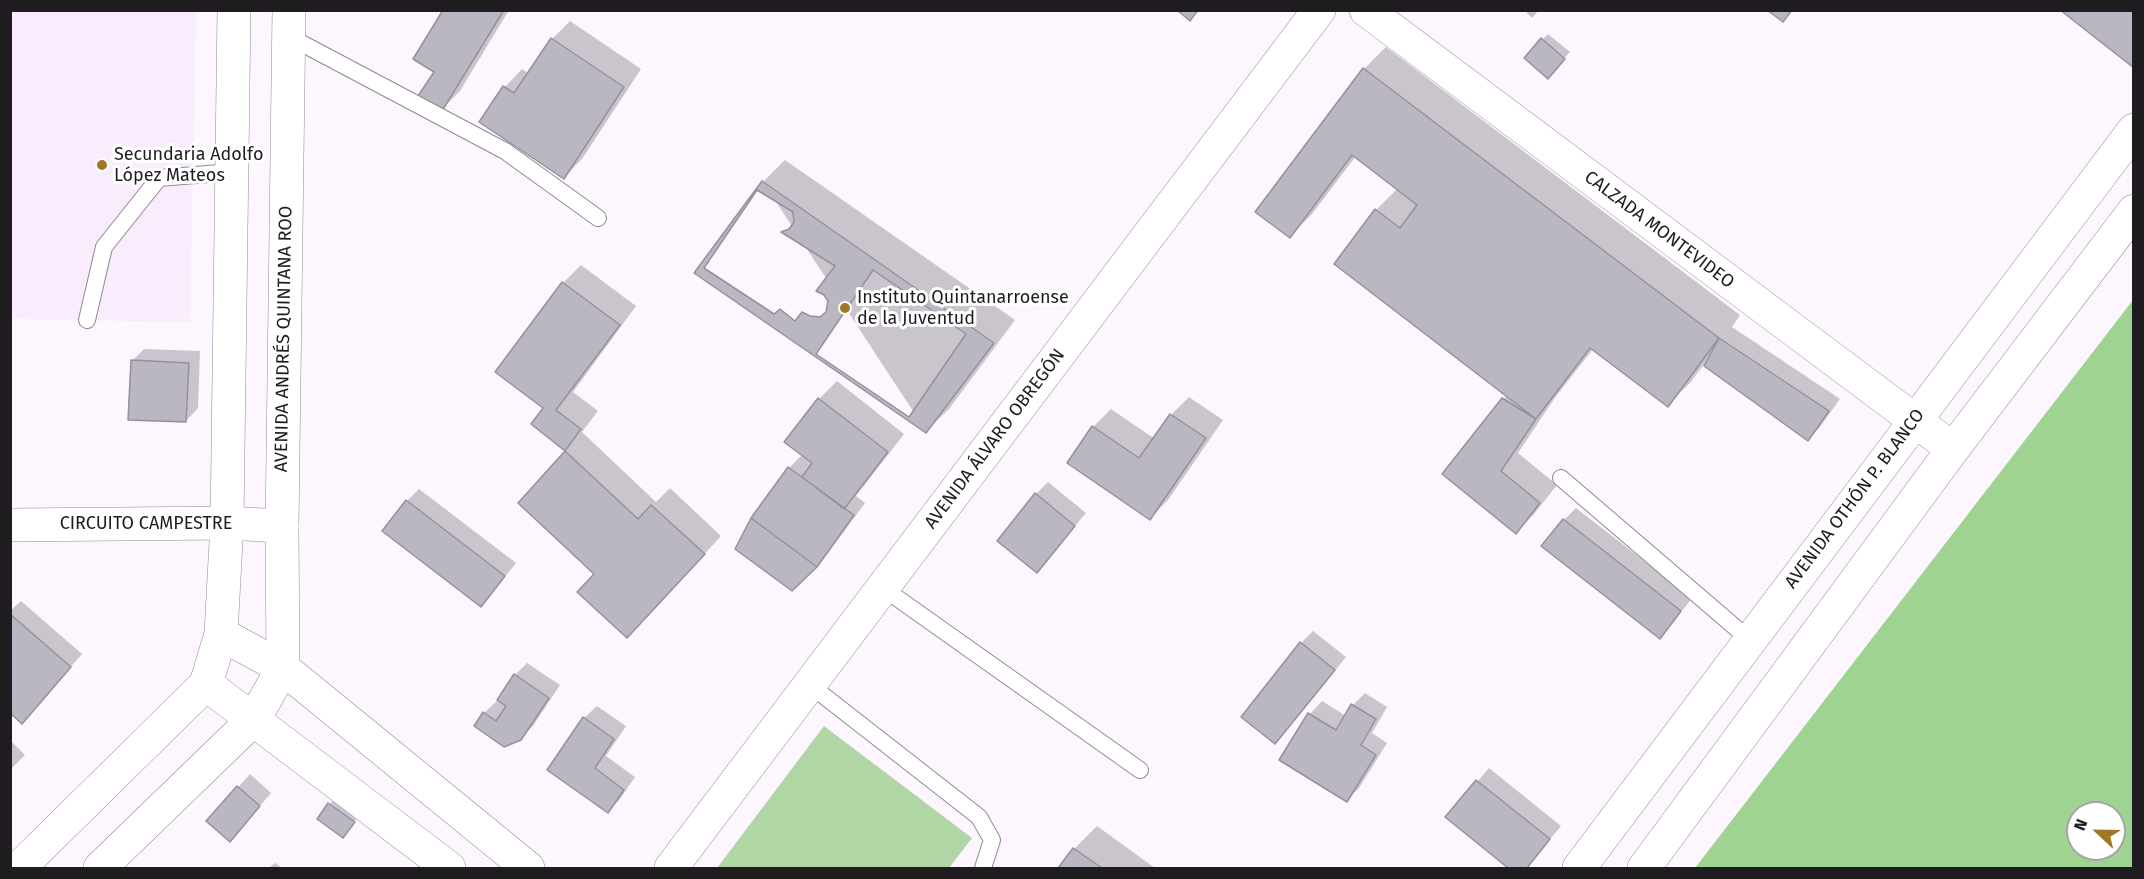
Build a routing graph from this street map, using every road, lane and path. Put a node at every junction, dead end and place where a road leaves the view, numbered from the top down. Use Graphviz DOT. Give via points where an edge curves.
graph roads {
  1 [pos="234,10"];
  2 [pos="1319,10"];
  3 [pos="1366,10"];
  4 [pos="289,23"];
  5 [pos="2133,130"];
  6 [pos="232,172"];
  7 [pos="2133,211"];
  8 [pos="598,218"];
  9 [pos="87,320"];
  10 [pos="1914,420"];
  11 [pos="1953,449"];
  12 [pos="1561,478"];
  13 [pos="227,523"];
  14 [pos="10,525"];
  15 [pos="282,526"];
  16 [pos="883,588"];
  17 [pos="221,634"];
  18 [pos="1750,640"];
  19 [pos="283,668"];
  20 [pos="206,684"];
  21 [pos="810,685"];
  22 [pos="254,719"];
  23 [pos="1140,771"];
  24 [pos="19,868"];
  25 [pos="100,868"];
  26 [pos="449,868"];
  27 [pos="528,868"];
  28 [pos="671,868"];
  29 [pos="983,868"];
  30 [pos="1579,868"];
  31 [pos="1644,868"];
  1 -- 6 [label="street"];
  2 -- 16 [label="street, AVENIDA ÁLVARO OBREGÓN"];
  3 -- 10 [label="street, CALZADA MONTEVIDEO"];
  4 -- 8 [label="lane" via="505,151"];
  4 -- 15 [label="street, AVENIDA ANDRÉS QUINTANA ROO"];
  5 -- 10 [label="street, AVENIDA OTHÓN P. BLANCO"];
  6 -- 9 [label="lane" via="159,178 104,247"];
  6 -- 13 [label="street"];
  7 -- 11 [label="street"];
  10 -- 11 [label="street, CALZADA MONTEVIDEO"];
  10 -- 18 [label="street, AVENIDA OTHÓN P. BLANCO"];
  11 -- 31 [label="street"];
  12 -- 18 [label="lane"];
  13 -- 14 [label="street, CIRCUITO CAMPESTRE"];
  13 -- 15 [label="street, CIRCUITO CAMPESTRE"];
  13 -- 17 [label="street"];
  15 -- 19 [label="street, AVENIDA ANDRÉS QUINTANA ROO"];
  16 -- 21 [label="street, AVENIDA ÁLVARO OBREGÓN"];
  16 -- 23 [label="lane"];
  17 -- 19 [label="street"];
  17 -- 20 [label="street"];
  18 -- 30 [label="street, AVENIDA OTHÓN P. BLANCO"];
  19 -- 22 [label="street"];
  19 -- 27 [label="street"];
  20 -- 22 [label="street"];
  20 -- 24 [label="street"];
  21 -- 28 [label="street, AVENIDA ÁLVARO OBREGÓN"];
  21 -- 29 [label="lane" via="979,817 992,840"];
  22 -- 25 [label="street"];
  22 -- 26 [label="street"];
}
